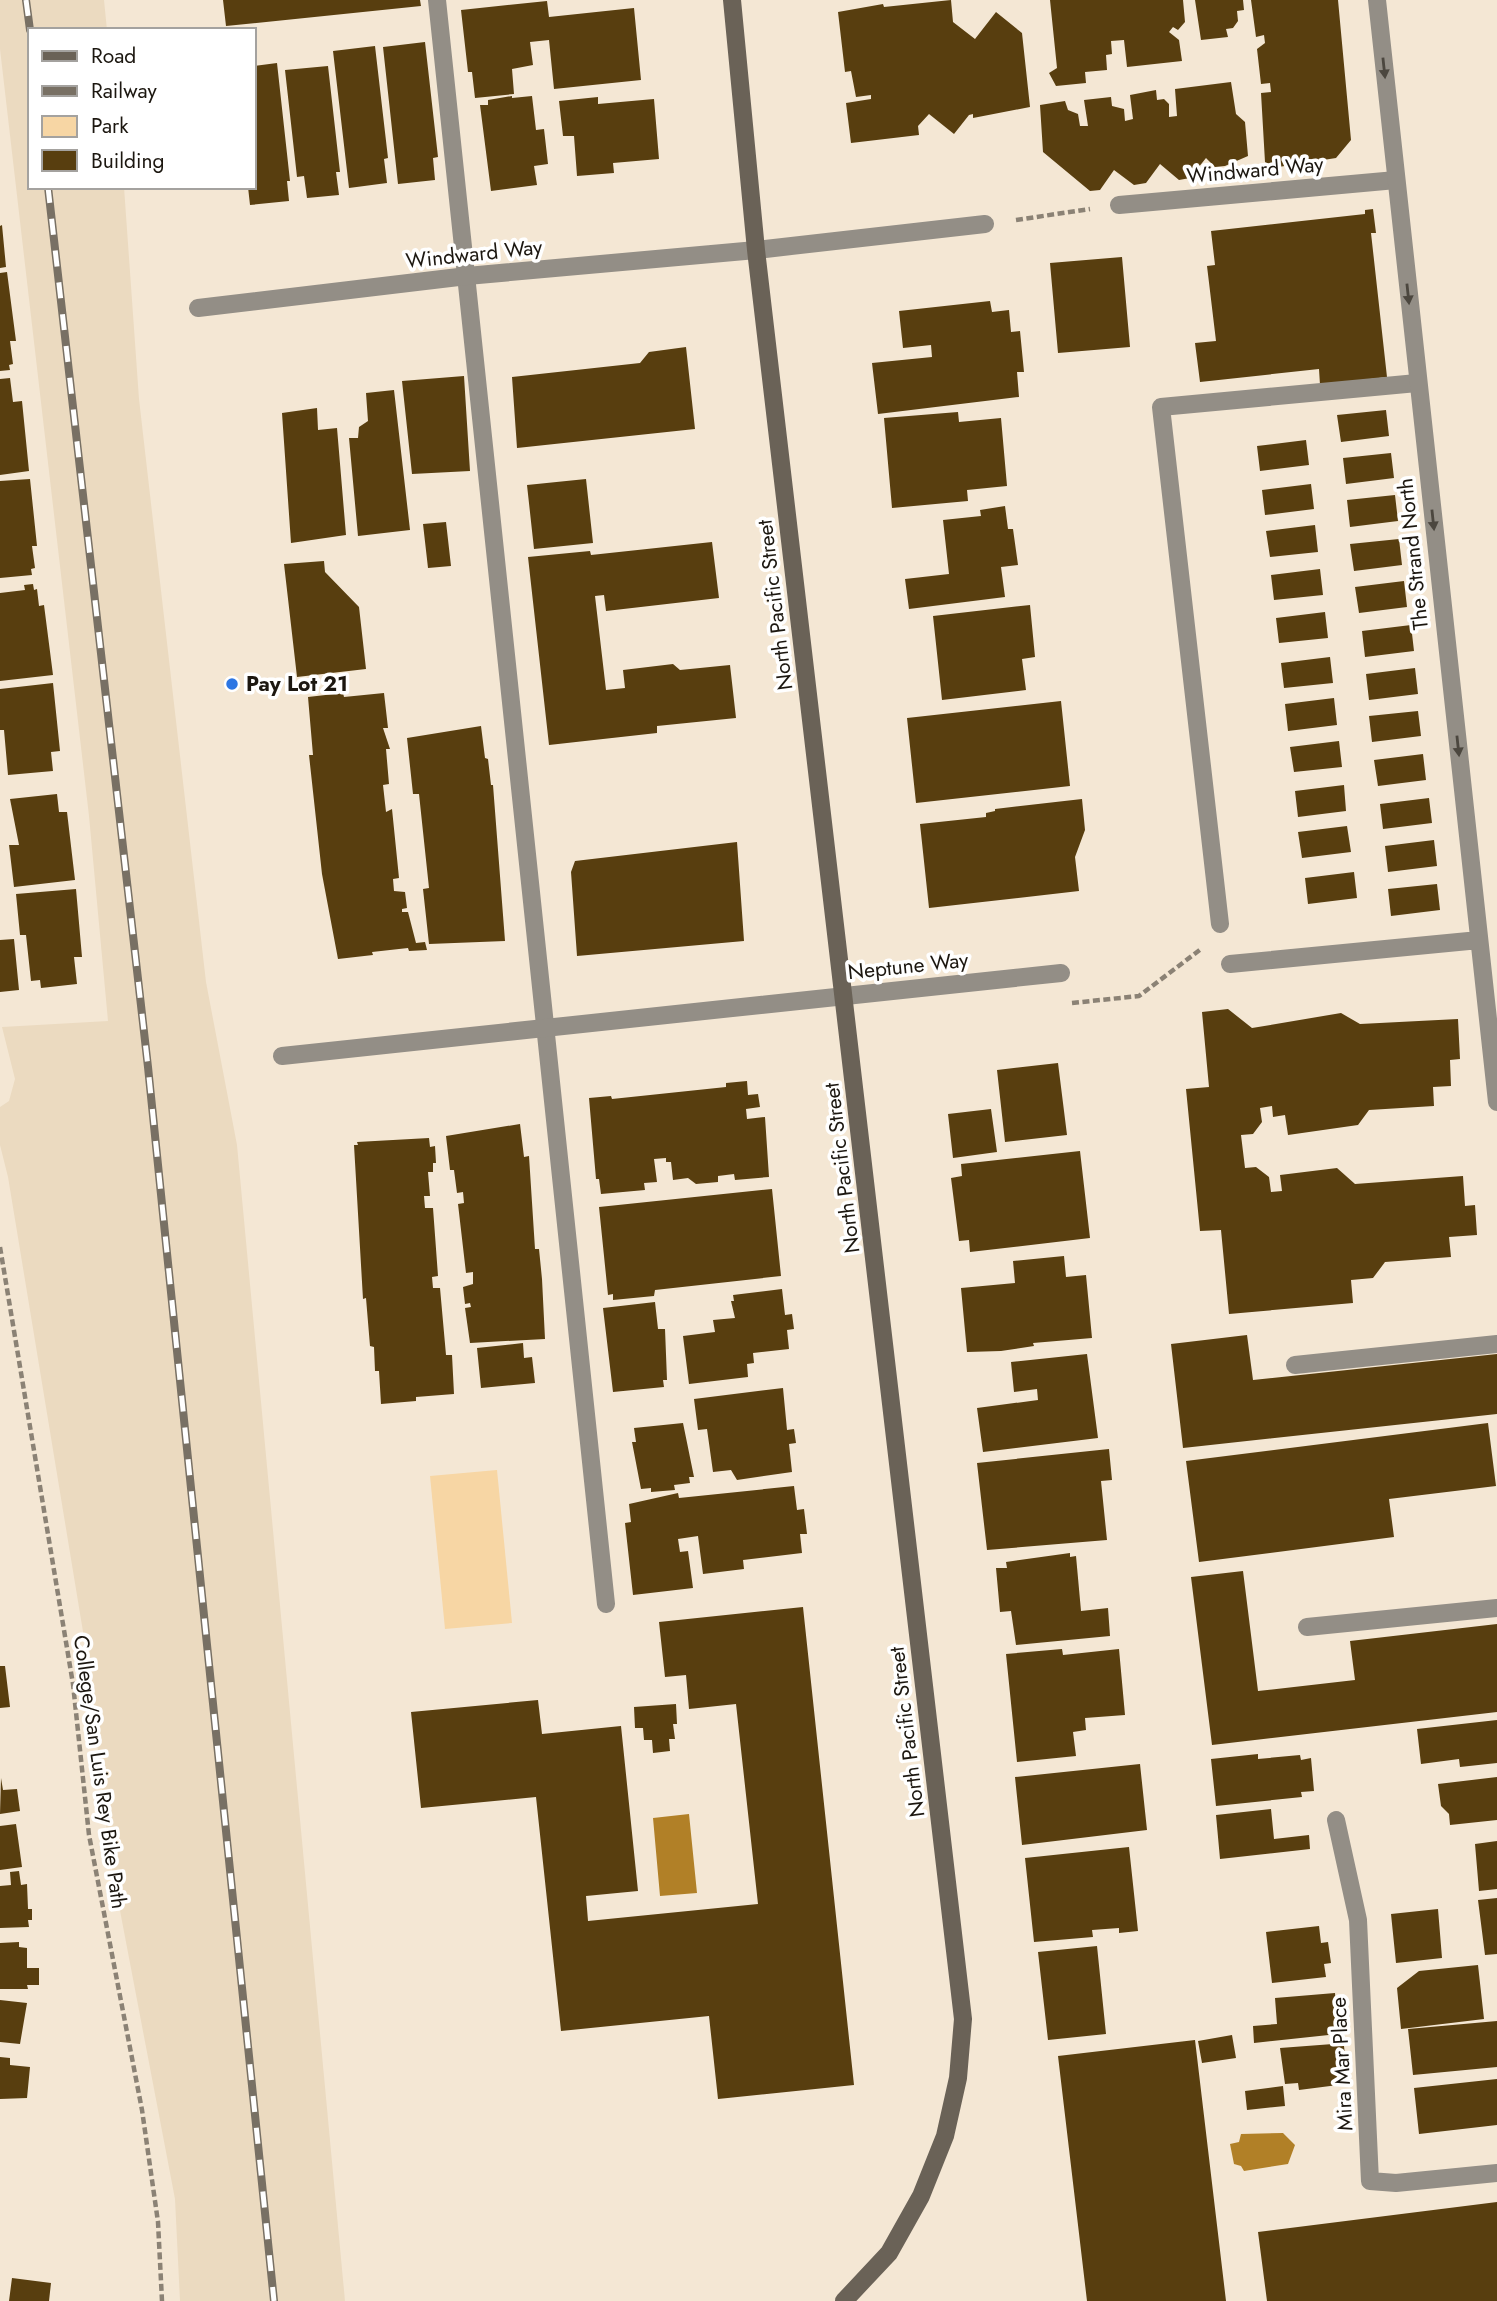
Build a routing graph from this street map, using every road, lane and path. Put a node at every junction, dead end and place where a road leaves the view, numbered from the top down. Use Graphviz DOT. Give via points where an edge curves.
graph roads {
  1 [pos="438,0"];
  2 [pos="732,0"];
  3 [pos="1377,0"];
  4 [pos="1396,180"];
  5 [pos="1119,205"];
  6 [pos="985,224"];
  7 [pos="756,250"];
  8 [pos="467,276"];
  9 [pos="198,308"];
  10 [pos="1417,383"];
  11 [pos="1220,924"];
  12 [pos="1479,940"];
  13 [pos="1230,964"];
  14 [pos="1061,973"];
  15 [pos="844,996"];
  16 [pos="546,1026"];
  17 [pos="282,1056"];
  18 [pos="1497,1102"];
  19 [pos="0,1247"];
  20 [pos="1497,1344"];
  21 [pos="1295,1366"];
  22 [pos="606,1604"];
  23 [pos="1497,1608"];
  24 [pos="1307,1627"];
  25 [pos="1336,1820"];
  26 [pos="1497,2173"];
  27 [pos="162,2301"];
  28 [pos="844,2301"];
  1 -- 8 [label="street"];
  2 -- 7 [label="main road, North Pacific Street"];
  3 -- 4 [label="street, The Strand North, one-way"];
  4 -- 5 [label="street, Windward Way"];
  4 -- 10 [label="street, The Strand North, one-way"];
  5 -- 6 [label="path"];
  6 -- 7 [label="street, Windward Way"];
  7 -- 8 [label="street, Windward Way"];
  7 -- 15 [label="main road, North Pacific Street"];
  8 -- 9 [label="street, Windward Way"];
  8 -- 16 [label="street"];
  10 -- 11 [label="street" via="1161,407"];
  10 -- 12 [label="street, The Strand North, one-way"];
  12 -- 13 [label="street"];
  12 -- 18 [label="street, The Strand North"];
  13 -- 14 [label="path" via="1220,964 1220,946 1203,947 1139,996 1066,1004"];
  14 -- 15 [label="street, Neptune Way"];
  15 -- 16 [label="street, Neptune Way"];
  15 -- 28 [label="main road, North Pacific Street" via="963,2019 958,2078 945,2136 921,2196 889,2253"];
  16 -- 17 [label="street, Neptune Way"];
  16 -- 22 [label="street"];
  19 -- 27 [label="path, College/San Luis Rey Bike Path" via="73,1684 89,1835 142,2110 158,2222"];
  20 -- 21 [label="street"];
  23 -- 24 [label="street"];
  25 -- 26 [label="street, Mira Mar Place" via="1358,1920 1370,2181 1396,2183"];
}
